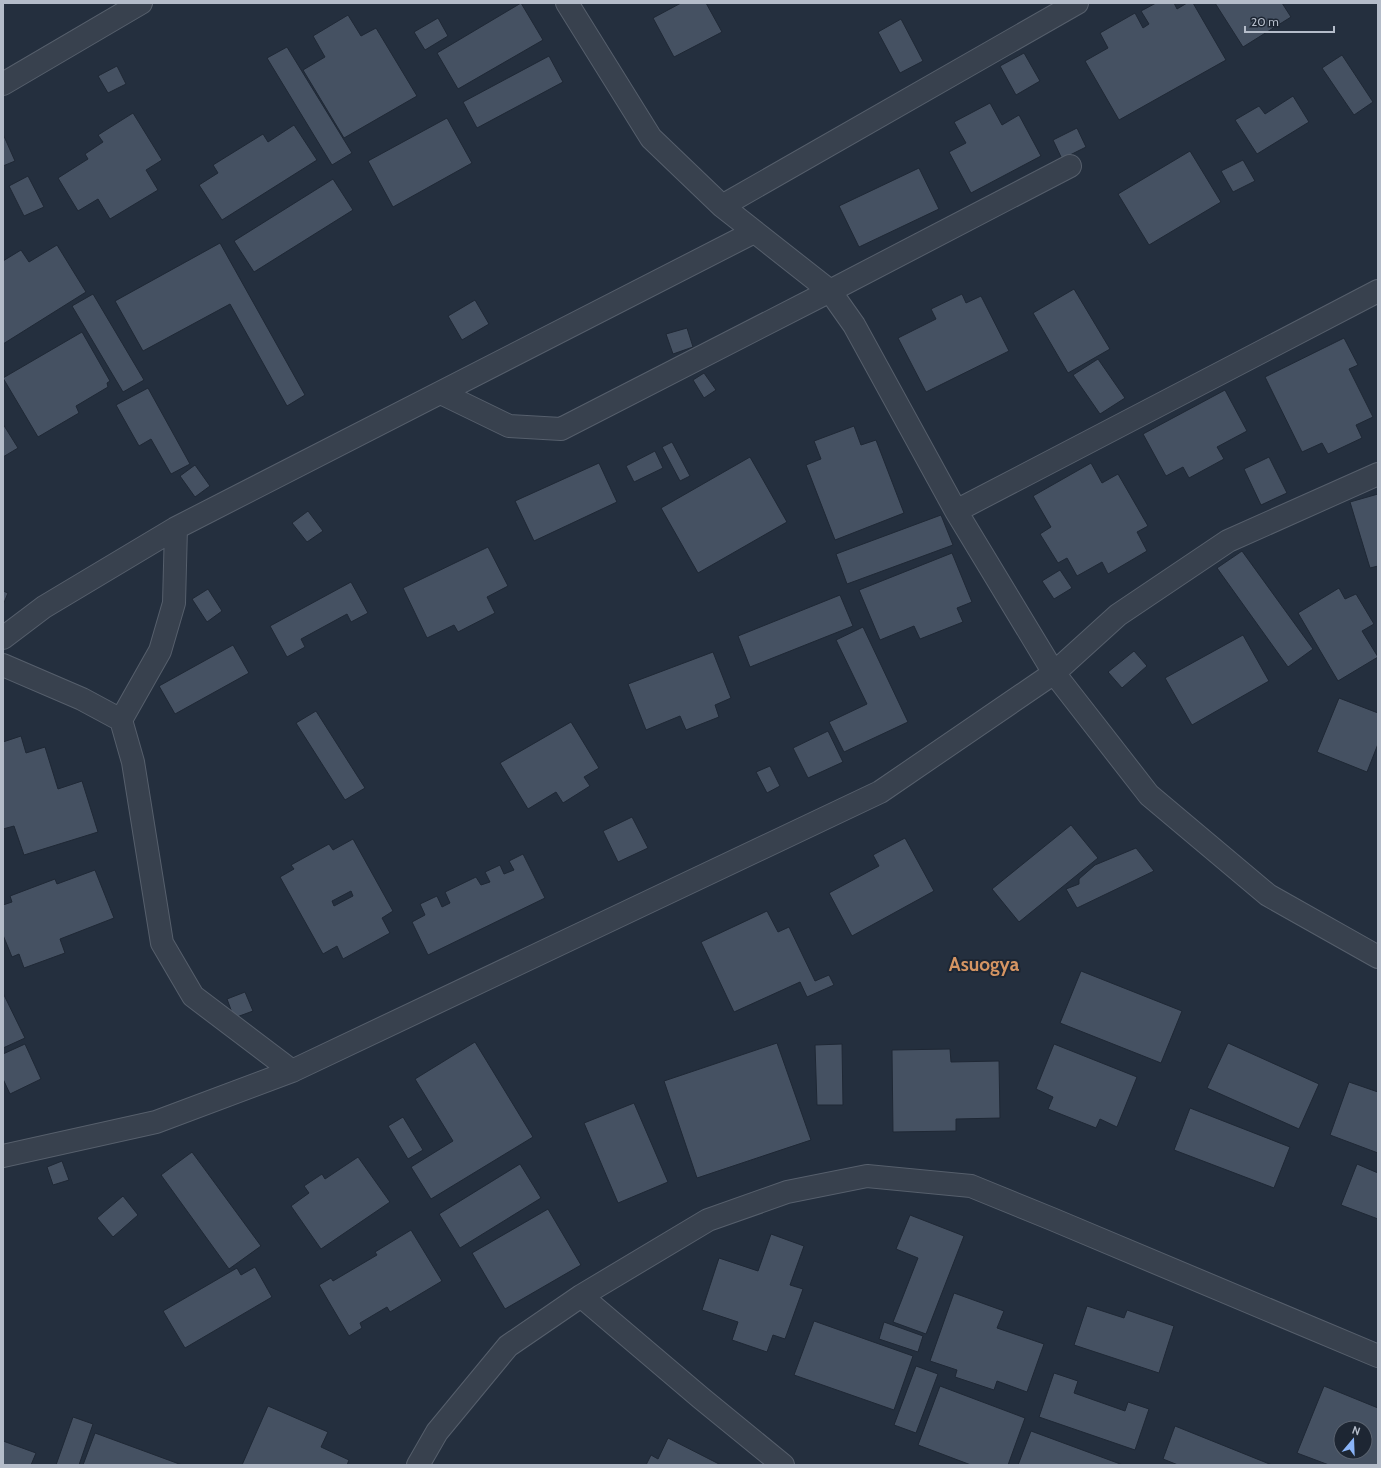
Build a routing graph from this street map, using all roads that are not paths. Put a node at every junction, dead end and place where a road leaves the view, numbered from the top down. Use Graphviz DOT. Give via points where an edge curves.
graph roads {
  1 [pos="141,3"];
  2 [pos="567,3"];
  3 [pos="1077,3"];
  4 [pos="3,84"];
  5 [pos="1070,166"];
  6 [pos="722,206"];
  7 [pos="754,232"];
  8 [pos="1378,290"];
  9 [pos="830,291"];
  10 [pos="441,393"];
  11 [pos="1378,474"];
  12 [pos="956,511"];
  13 [pos="176,528"];
  14 [pos="3,638"];
  15 [pos="3,665"];
  16 [pos="1054,673"];
  17 [pos="121,720"];
  18 [pos="1378,957"];
  19 [pos="292,1071"];
  20 [pos="3,1156"];
  21 [pos="581,1296"];
  22 [pos="1378,1356"];
  23 [pos="418,1465"];
  24 [pos="783,1465"];
  1 -- 4 [label="street"];
  2 -- 6 [label="street" via="651,138"];
  3 -- 6 [label="street"];
  5 -- 9 [label="street"];
  6 -- 7 [label="street"];
  7 -- 9 [label="street"];
  7 -- 10 [label="street"];
  8 -- 12 [label="street"];
  9 -- 10 [label="street" via="561,429 509,426"];
  9 -- 12 [label="street" via="854,325"];
  10 -- 13 [label="street"];
  11 -- 16 [label="street" via="1228,541 1118,615"];
  12 -- 16 [label="street"];
  13 -- 14 [label="street" via="44,607"];
  13 -- 17 [label="street" via="174,603 160,651"];
  15 -- 17 [label="street" via="82,699"];
  16 -- 18 [label="street" via="1149,795 1268,895"];
  16 -- 19 [label="street" via="880,792"];
  17 -- 19 [label="street" via="133,762 162,943 193,996"];
  19 -- 20 [label="street" via="156,1122"];
  21 -- 22 [label="street" via="708,1220 787,1192 867,1176 971,1186"];
  21 -- 23 [label="street" via="508,1346 437,1432"];
  21 -- 24 [label="street"];
}
